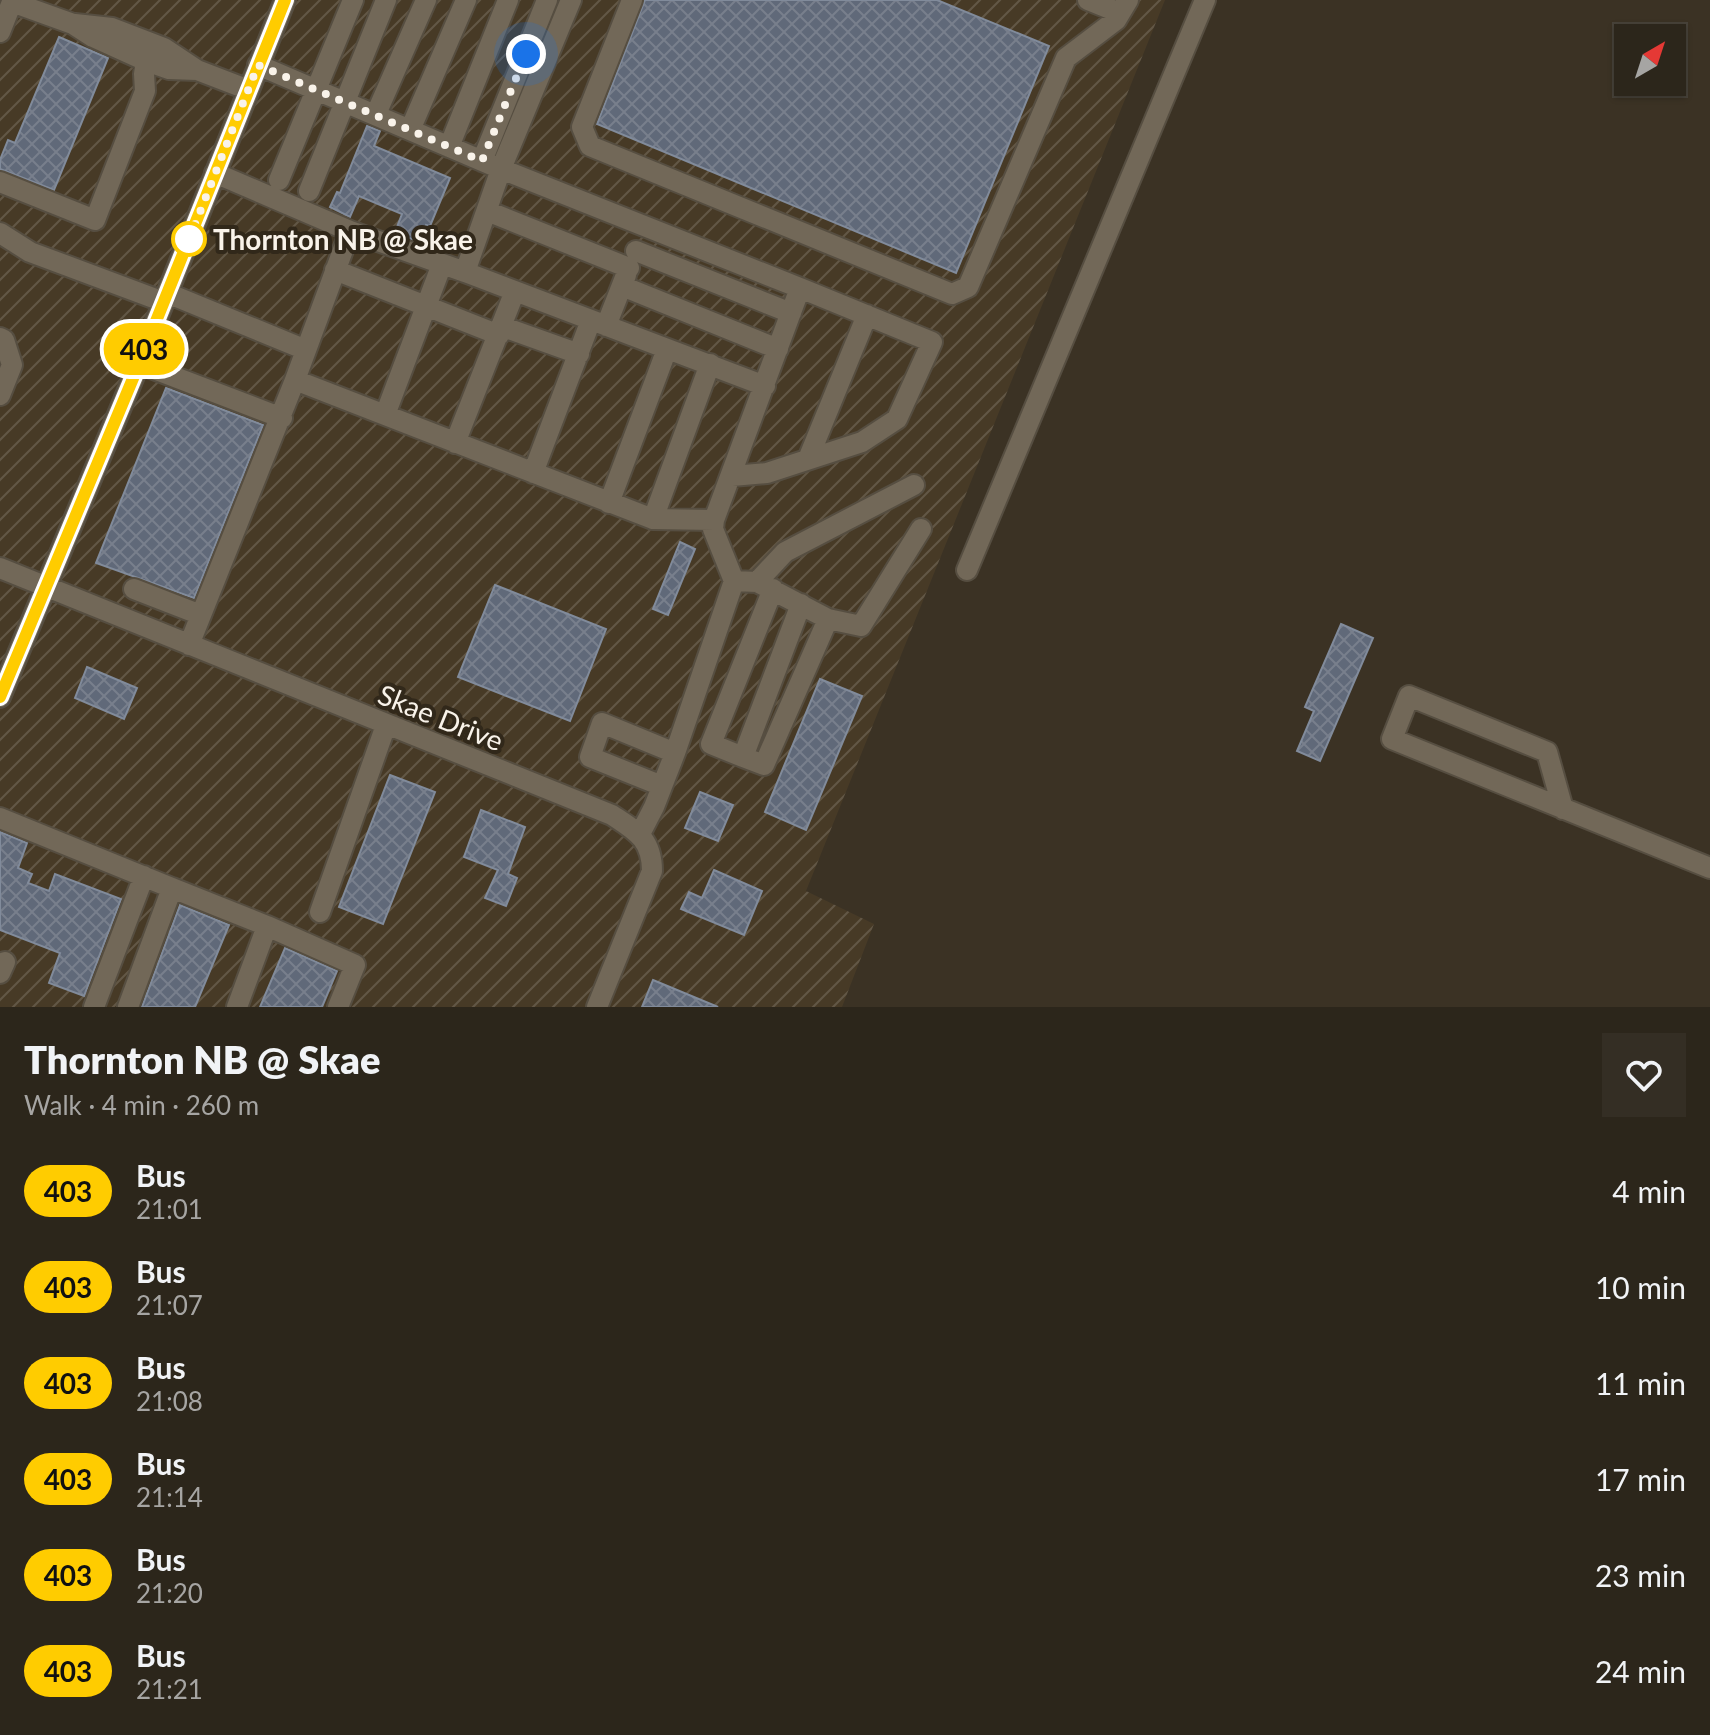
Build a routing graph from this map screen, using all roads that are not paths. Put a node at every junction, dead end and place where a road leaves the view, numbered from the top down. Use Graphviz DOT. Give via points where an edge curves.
graph roads {
  1 [pos="285,0"];
  2 [pos="353,0"];
  3 [pos="386,0"];
  4 [pos="426,0"];
  5 [pos="466,0"];
  6 [pos="508,0"];
  7 [pos="547,0"];
  8 [pos="571,0"];
  9 [pos="632,0"];
  10 [pos="1088,0"];
  11 [pos="1205,0"];
  12 [pos="1124,6"];
  13 [pos="73,24"];
  14 [pos="0,32"];
  15 [pos="146,61"];
  16 [pos="258,65"];
  17 [pos="197,70"];
  18 [pos="317,89"];
  19 [pos="249,90"];
  20 [pos="344,100"];
  21 [pos="376,114"];
  22 [pos="410,130"];
  23 [pos="449,147"];
  24 [pos="492,165"];
  25 [pos="215,173"];
  26 [pos="279,180"];
  27 [pos="0,182"];
  28 [pos="309,191"];
  29 [pos="487,211"];
  30 [pos="645,226"];
  31 [pos="350,231"];
  32 [pos="0,233"];
  33 [pos="442,264"];
  34 [pos="629,268"];
  35 [pos="335,270"];
  36 [pos="465,272"];
  37 [pos="800,288"];
  38 [pos="515,291"];
  39 [pos="166,297"];
  40 [pos="426,306"];
  41 [pos="791,313"];
  42 [pos="867,315"];
  43 [pos="598,323"];
  44 [pos="500,331"];
  45 [pos="0,338"];
  46 [pos="667,349"];
  47 [pos="778,349"];
  48 [pos="306,350"];
  49 [pos="579,354"];
  50 [pos="138,363"];
  51 [pos="710,364"];
  52 [pos="295,380"];
  53 [pos="765,386"];
  54 [pos="0,395"];
  55 [pos="385,415"];
  56 [pos="282,418"];
  57 [pos="455,443"];
  58 [pos="808,459"];
  59 [pos="533,473"];
  60 [pos="732,476"];
  61 [pos="914,485"];
  62 [pos="609,503"];
  63 [pos="653,519"];
  64 [pos="714,520"];
  65 [pos="921,529"];
  66 [pos="0,568"];
  67 [pos="967,570"];
  68 [pos="734,581"];
  69 [pos="47,585"];
  70 [pos="765,586"];
  71 [pos="134,589"];
  72 [pos="801,604"];
  73 [pos="201,615"];
  74 [pos="828,619"];
  75 [pos="189,645"];
  76 [pos="0,697"];
  77 [pos="386,725"];
  78 [pos="675,753"];
  79 [pos="743,757"];
  80 [pos="662,786"];
  81 [pos="1563,809"];
  82 [pos="0,818"];
  83 [pos="640,834"];
  84 [pos="1710,868"];
  85 [pos="144,876"];
  86 [pos="172,888"];
  87 [pos="320,912"];
  88 [pos="267,926"];
  89 [pos="94,1007"];
  90 [pos="128,1007"];
  91 [pos="237,1007"];
  92 [pos="338,1007"];
  93 [pos="597,1007"];
  1 -- 16 [label="street"];
  2 -- 18 [label="street"];
  3 -- 20 [label="street"];
  4 -- 21 [label="street"];
  5 -- 22 [label="street"];
  6 -- 23 [label="street"];
  7 -- 24 [label="street"];
  8 -- 24 [label="street"];
  9 -- 12 [label="street" via="582,127 590,146 952,294 968,287 1066,58 1116,20"];
  10 -- 12 [label="street"];
  11 -- 67 [label="street"];
  13 -- 14 [label="street" via="12,2"];
  13 -- 15 [label="street"];
  13 -- 17 [label="street" via="112,28 164,48"];
  15 -- 17 [label="street"];
  15 -- 27 [label="street" via="145,91 95,220"];
  16 -- 18 [label="street"];
  16 -- 19 [label="street"];
  17 -- 19 [label="street"];
  18 -- 20 [label="street"];
  18 -- 26 [label="street"];
  19 -- 25 [label="street"];
  20 -- 21 [label="street"];
  20 -- 28 [label="street"];
  21 -- 22 [label="street"];
  22 -- 23 [label="street"];
  23 -- 24 [label="street"];
  24 -- 29 [label="street"];
  24 -- 30 [label="street"];
  25 -- 31 [label="street"];
  25 -- 39 [label="street"];
  29 -- 34 [label="street"];
  29 -- 36 [label="street"];
  30 -- 34 [label="street"];
  30 -- 37 [label="street"];
  31 -- 33 [label="street"];
  31 -- 35 [label="street"];
  32 -- 39 [label="street" via="30,252"];
  33 -- 36 [label="street"];
  33 -- 40 [label="street"];
  34 -- 41 [label="street"];
  34 -- 43 [label="street"];
  34 -- 47 [label="street"];
  35 -- 40 [label="street"];
  35 -- 48 [label="street"];
  36 -- 38 [label="street"];
  37 -- 41 [label="street"];
  37 -- 42 [label="street"];
  38 -- 43 [label="street"];
  38 -- 44 [label="street"];
  39 -- 48 [label="street"];
  39 -- 50 [label="street"];
  40 -- 44 [label="street"];
  40 -- 55 [label="street"];
  41 -- 47 [label="street"];
  42 -- 58 [label="street"];
  42 -- 58 [label="street" via="932,342 897,419 862,442"];
  43 -- 46 [label="street"];
  43 -- 49 [label="street"];
  44 -- 49 [label="street"];
  44 -- 57 [label="street"];
  45 -- 54 [label="street" via="12,365"];
  46 -- 51 [label="street"];
  46 -- 62 [label="street"];
  47 -- 53 [label="street"];
  48 -- 52 [label="street"];
  49 -- 59 [label="street"];
  50 -- 56 [label="street"];
  50 -- 69 [label="street"];
  51 -- 53 [label="street"];
  51 -- 63 [label="street"];
  52 -- 55 [label="street"];
  52 -- 56 [label="street"];
  53 -- 60 [label="street"];
  55 -- 57 [label="street"];
  56 -- 73 [label="street"];
  57 -- 59 [label="street"];
  58 -- 60 [label="street" via="767,473"];
  59 -- 62 [label="street"];
  60 -- 64 [label="street"];
  61 -- 70 [label="street" via="785,552"];
  62 -- 63 [label="street"];
  63 -- 64 [label="street"];
  64 -- 68 [label="street"];
  65 -- 74 [label="street" via="861,626"];
  66 -- 69 [label="street, Skae Drive"];
  68 -- 70 [label="street"];
  68 -- 78 [label="street"];
  69 -- 75 [label="street, Skae Drive"];
  69 -- 76 [label="street"];
  70 -- 72 [label="street"];
  70 -- 79 [label="street" via="711,744"];
  71 -- 73 [label="street"];
  72 -- 74 [label="street"];
  72 -- 79 [label="street"];
  73 -- 75 [label="street"];
  74 -- 79 [label="street" via="764,765"];
  75 -- 77 [label="street, Skae Drive"];
  77 -- 83 [label="street, Skae Drive" via="612,815"];
  77 -- 87 [label="street"];
  78 -- 80 [label="street"];
  78 -- 80 [label="street" via="602,723 590,757"];
  80 -- 83 [label="street"];
  81 -- 81 [label="street" via="1392,739 1409,696 1547,752"];
  81 -- 84 [label="street"];
  82 -- 85 [label="street"];
  83 -- 93 [label="street" via="652,856 652,871"];
  85 -- 86 [label="street"];
  85 -- 89 [label="street"];
  86 -- 88 [label="street"];
  86 -- 90 [label="street"];
  88 -- 91 [label="street"];
  88 -- 92 [label="street" via="355,965"];
}
